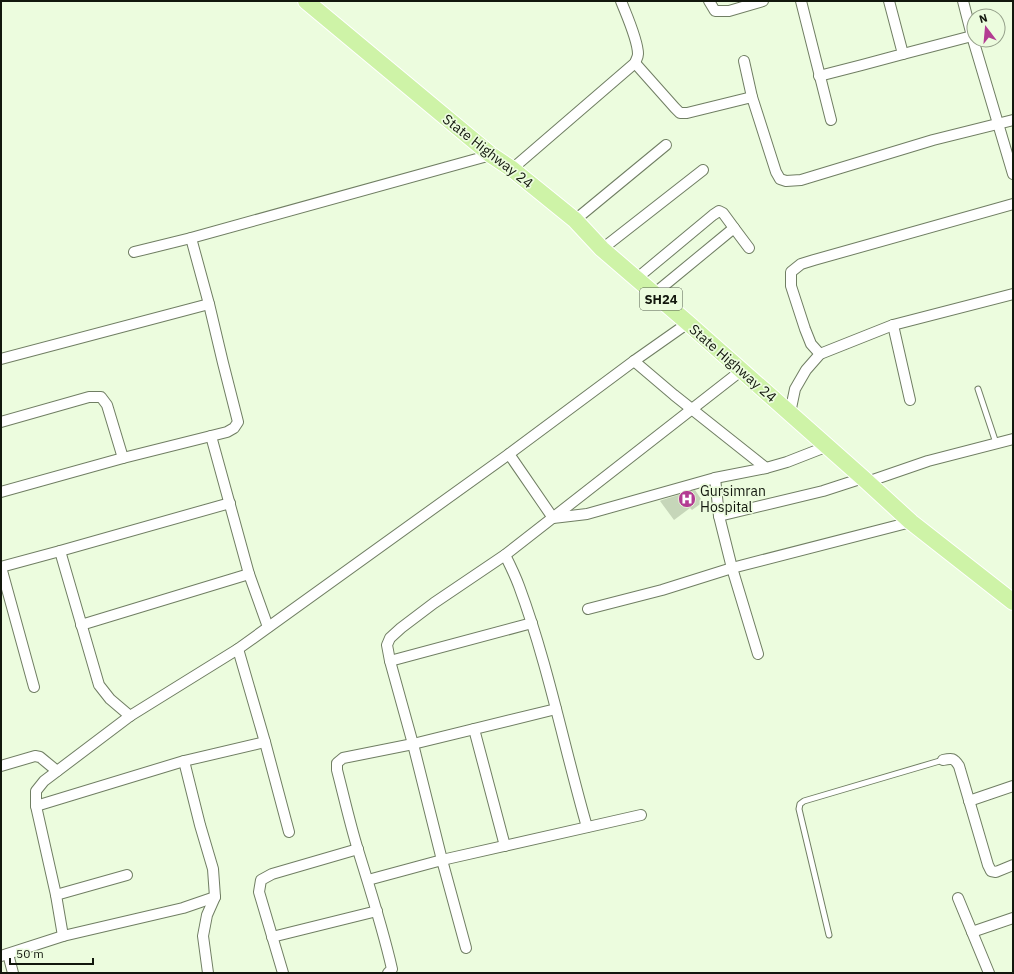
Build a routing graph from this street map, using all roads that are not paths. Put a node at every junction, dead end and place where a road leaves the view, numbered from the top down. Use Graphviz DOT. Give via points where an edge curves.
graph roads {
  1 [pos="621,1"];
  2 [pos="709,1"];
  3 [pos="763,1"];
  4 [pos="801,1"];
  5 [pos="889,1"];
  6 [pos="963,1"];
  7 [pos="313,3"];
  8 [pos="966,13"];
  9 [pos="966,38"];
  10 [pos="976,48"];
  11 [pos="903,54"];
  12 [pos="744,61"];
  13 [pos="635,63"];
  14 [pos="819,76"];
  15 [pos="752,97"];
  16 [pos="831,120"];
  17 [pos="1013,120"];
  18 [pos="998,124"];
  19 [pos="666,145"];
  20 [pos="491,155"];
  21 [pos="512,169"];
  22 [pos="703,170"];
  23 [pos="1013,174"];
  24 [pos="1013,204"];
  25 [pos="575,220"];
  26 [pos="734,228"];
  27 [pos="191,238"];
  28 [pos="749,248"];
  29 [pos="602,249"];
  30 [pos="134,252"];
  31 [pos="636,279"];
  32 [pos="655,293"];
  33 [pos="1013,294"];
  34 [pos="209,304"];
  35 [pos="688,323"];
  36 [pos="893,325"];
  37 [pos="820,354"];
  38 [pos="1,359"];
  39 [pos="634,361"];
  40 [pos="742,370"];
  41 [pos="978,389"];
  42 [pos="910,400"];
  43 [pos="692,409"];
  44 [pos="790,413"];
  45 [pos="1,422"];
  46 [pos="211,436"];
  47 [pos="1013,438"];
  48 [pos="996,443"];
  49 [pos="828,446"];
  50 [pos="509,454"];
  51 [pos="123,458"];
  52 [pos="766,468"];
  53 [pos="715,478"];
  54 [pos="865,480"];
  55 [pos="1,492"];
  56 [pos="230,503"];
  57 [pos="719,516"];
  58 [pos="553,518"];
  59 [pos="911,522"];
  60 [pos="60,551"];
  61 [pos="505,555"];
  62 [pos="732,568"];
  63 [pos="249,574"];
  64 [pos="1013,602"];
  65 [pos="588,609"];
  66 [pos="532,623"];
  67 [pos="82,625"];
  68 [pos="268,627"];
  69 [pos="238,649"];
  70 [pos="758,654"];
  71 [pos="390,661"];
  72 [pos="34,687"];
  73 [pos="556,709"];
  74 [pos="130,716"];
  75 [pos="474,729"];
  76 [pos="265,742"];
  77 [pos="413,744"];
  78 [pos="943,760"];
  79 [pos="184,761"];
  80 [pos="1,766"];
  81 [pos="57,771"];
  82 [pos="1013,786"];
  83 [pos="969,801"];
  84 [pos="36,806"];
  85 [pos="641,815"];
  86 [pos="587,827"];
  87 [pos="289,832"];
  88 [pos="505,846"];
  89 [pos="358,849"];
  90 [pos="442,860"];
  91 [pos="1013,865"];
  92 [pos="127,875"];
  93 [pos="368,880"];
  94 [pos="56,895"];
  95 [pos="215,897"];
  96 [pos="958,898"];
  97 [pos="377,910"];
  98 [pos="1013,918"];
  99 [pos="972,932"];
  100 [pos="829,935"];
  101 [pos="63,936"];
  102 [pos="272,937"];
  103 [pos="466,948"];
  104 [pos="4,955"];
  105 [pos="13,973"];
  106 [pos="208,973"];
  107 [pos="283,973"];
  108 [pos="388,973"];
  109 [pos="989,973"];
  1 -- 13 [label="street" via="637,48 638,56"];
  2 -- 3 [label="street" via="715,11 729,11"];
  4 -- 14 [label="street"];
  5 -- 11 [label="street"];
  6 -- 8 [label="street"];
  7 -- 20 [label="main road, State Highway 24 / SH24"];
  9 -- 11 [label="street"];
  10 -- 18 [label="street"];
  11 -- 14 [label="street"];
  12 -- 15 [label="street"];
  13 -- 15 [label="street" via="680,113"];
  13 -- 21 [label="street"];
  14 -- 16 [label="street"];
  15 -- 18 [label="street" via="776,172 780,179 786,181 801,180 933,140"];
  17 -- 18 [label="street"];
  18 -- 23 [label="street"];
  19 -- 25 [label="street"];
  20 -- 21 [label="main road, State Highway 24 / SH24"];
  20 -- 27 [label="street"];
  21 -- 25 [label="main road, State Highway 24 / SH24"];
  22 -- 29 [label="street"];
  24 -- 37 [label="street" via="801,264 791,272 791,286 811,344"];
  25 -- 29 [label="main road, State Highway 24 / SH24"];
  26 -- 28 [label="street"];
  26 -- 31 [label="street" via="719,211"];
  26 -- 32 [label="street"];
  27 -- 30 [label="street"];
  27 -- 34 [label="street"];
  29 -- 31 [label="main road, State Highway 24 / SH24"];
  31 -- 32 [label="main road, State Highway 24 / SH24"];
  32 -- 35 [label="main road, State Highway 24 / SH24"];
  33 -- 36 [label="street"];
  34 -- 38 [label="street"];
  34 -- 46 [label="street" via="238,422 227,432"];
  35 -- 39 [label="street"];
  35 -- 40 [label="main road, State Highway 24 / SH24"];
  36 -- 37 [label="street"];
  36 -- 42 [label="street"];
  37 -- 44 [label="street" via="806,370 795,389"];
  39 -- 43 [label="street"];
  39 -- 50 [label="street"];
  40 -- 43 [label="street"];
  40 -- 44 [label="main road, State Highway 24 / SH24"];
  41 -- 48 [label="lane"];
  43 -- 52 [label="street"];
  43 -- 58 [label="street"];
  44 -- 49 [label="main road, State Highway 24 / SH24"];
  45 -- 51 [label="street" via="89,397 101,397 107,405"];
  46 -- 51 [label="street"];
  46 -- 56 [label="street"];
  47 -- 48 [label="street"];
  48 -- 54 [label="street"];
  49 -- 52 [label="street"];
  49 -- 54 [label="main road, State Highway 24 / SH24"];
  50 -- 58 [label="street"];
  50 -- 68 [label="street"];
  51 -- 55 [label="street"];
  52 -- 53 [label="street"];
  53 -- 57 [label="street"];
  53 -- 58 [label="street" via="586,514"];
  54 -- 57 [label="street"];
  54 -- 59 [label="main road, State Highway 24 / SH24"];
  56 -- 60 [label="street"];
  56 -- 63 [label="street"];
  57 -- 62 [label="street"];
  58 -- 61 [label="street"];
  59 -- 62 [label="street"];
  59 -- 64 [label="main road, State Highway 24 / SH24"];
  60 -- 67 [label="street"];
  60 -- 72 [label="street" via="1,567"];
  61 -- 66 [label="street"];
  61 -- 71 [label="street" via="400,628 387,645"];
  62 -- 65 [label="street"];
  62 -- 70 [label="street"];
  63 -- 67 [label="street"];
  63 -- 68 [label="street"];
  66 -- 71 [label="street"];
  66 -- 73 [label="street"];
  67 -- 74 [label="street" via="99,685 110,699"];
  68 -- 69 [label="street"];
  69 -- 74 [label="street"];
  69 -- 76 [label="street"];
  71 -- 77 [label="street"];
  73 -- 75 [label="street"];
  73 -- 86 [label="street"];
  74 -- 81 [label="street"];
  75 -- 77 [label="street"];
  75 -- 88 [label="street"];
  76 -- 79 [label="street"];
  76 -- 87 [label="street"];
  77 -- 89 [label="street" via="343,758 337,763"];
  77 -- 90 [label="street"];
  78 -- 83 [label="street" via="951,758 959,766"];
  78 -- 100 [label="lane" via="800,804 799,809"];
  79 -- 84 [label="street"];
  79 -- 95 [label="street" via="213,869"];
  80 -- 81 [label="street" via="35,756"];
  81 -- 84 [label="street" via="36,791"];
  82 -- 83 [label="street"];
  83 -- 91 [label="street" via="991,871 996,872"];
  84 -- 94 [label="street"];
  85 -- 86 [label="street"];
  86 -- 88 [label="street"];
  88 -- 90 [label="street"];
  89 -- 93 [label="street"];
  89 -- 102 [label="street" via="272,874 261,880 259,892"];
  90 -- 93 [label="street"];
  90 -- 103 [label="street"];
  92 -- 94 [label="street"];
  93 -- 97 [label="street"];
  94 -- 101 [label="street"];
  95 -- 101 [label="street" via="183,908"];
  95 -- 106 [label="street" via="207,915 203,936"];
  96 -- 99 [label="street"];
  97 -- 102 [label="street"];
  97 -- 108 [label="street" via="392,969"];
  98 -- 99 [label="street"];
  99 -- 109 [label="street"];
  101 -- 104 [label="street"];
  102 -- 107 [label="street"];
  104 -- 105 [label="street"];
}
